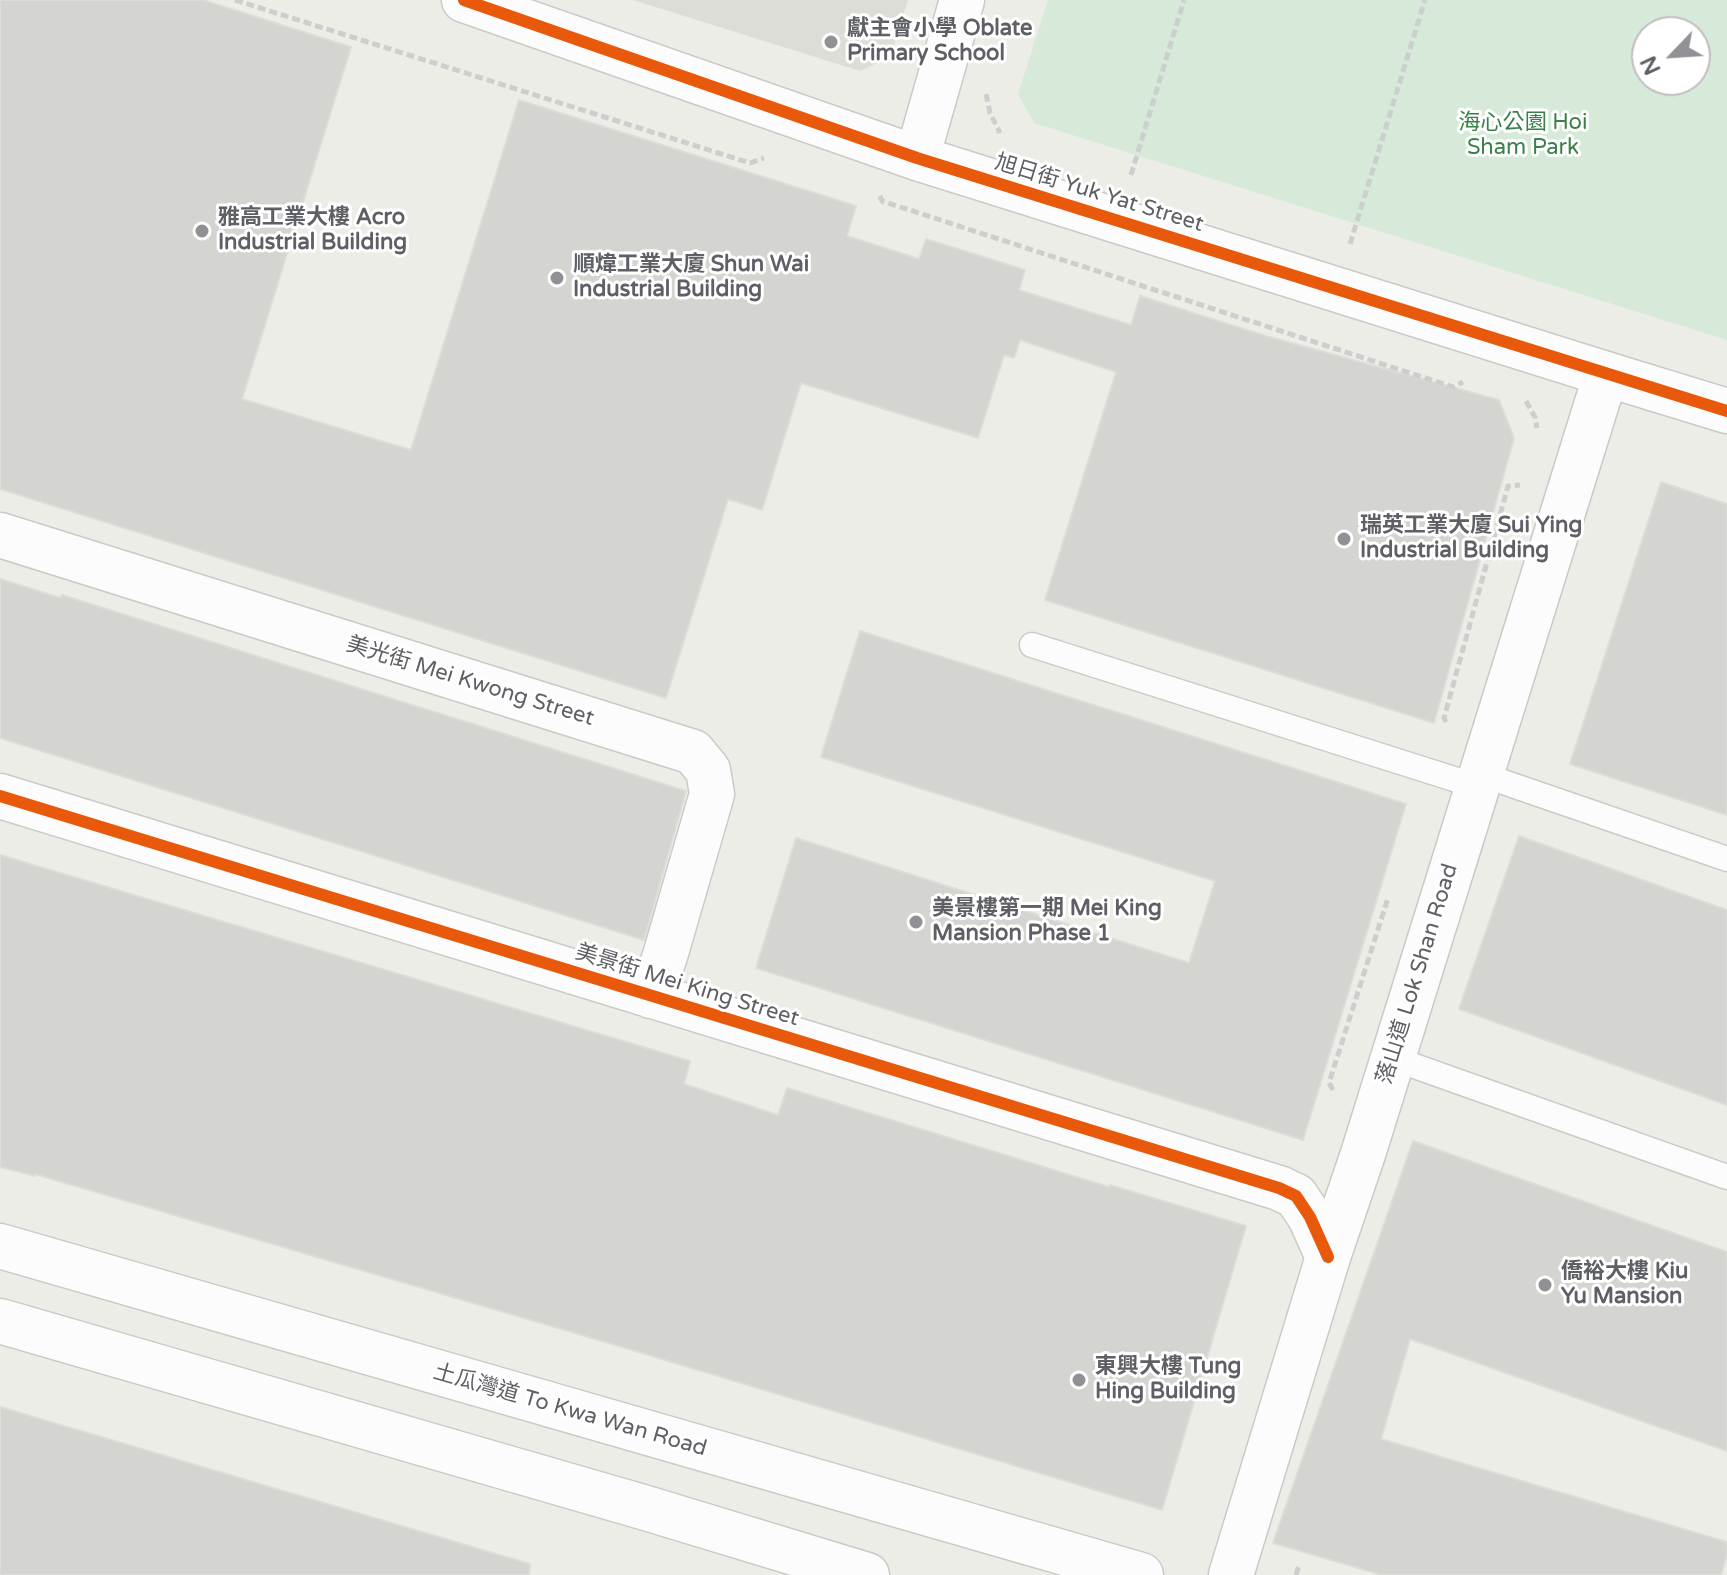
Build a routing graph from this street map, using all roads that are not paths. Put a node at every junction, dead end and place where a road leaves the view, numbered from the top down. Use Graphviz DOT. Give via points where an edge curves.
graph roads {
  1 [pos="464,0"];
  2 [pos="962,0"];
  3 [pos="917,158"];
  4 [pos="1606,374"];
  5 [pos="1727,411"];
  6 [pos="0,535"];
  7 [pos="1032,645"];
  8 [pos="1468,779"];
  9 [pos="0,796"];
  10 [pos="1727,859"];
  11 [pos="651,996"];
  12 [pos="1392,1058"];
  13 [pos="1727,1177"];
  14 [pos="0,1246"];
  15 [pos="1328,1257"];
  16 [pos="0,1321"];
  17 [pos="867,1575"];
  18 [pos="1141,1575"];
  19 [pos="1231,1575"];
  1 -- 3 [label="street, 旭日街 Yuk Yat Street"];
  2 -- 3 [label="street"];
  3 -- 4 [label="street, 旭日街 Yuk Yat Street"];
  4 -- 5 [label="street, 旭日街 Yuk Yat Street"];
  4 -- 8 [label="street, 落山道 Lok Shan Road"];
  6 -- 11 [label="street, 美光街 Mei Kwong Street" via="693,752 708,770 712,794"];
  7 -- 8 [label="lane"];
  8 -- 10 [label="lane"];
  8 -- 12 [label="street, 落山道 Lok Shan Road"];
  9 -- 11 [label="street, 美景街 Mei King Street"];
  11 -- 15 [label="street, 美景街 Mei King Street" via="1279,1188 1296,1196"];
  12 -- 13 [label="lane"];
  12 -- 15 [label="street, 落山道 Lok Shan Road"];
  14 -- 18 [label="street, 土瓜灣道 To Kwa Wan Road"];
  15 -- 19 [label="street, 落山道 Lok Shan Road"];
  16 -- 17 [label="street"];
}
